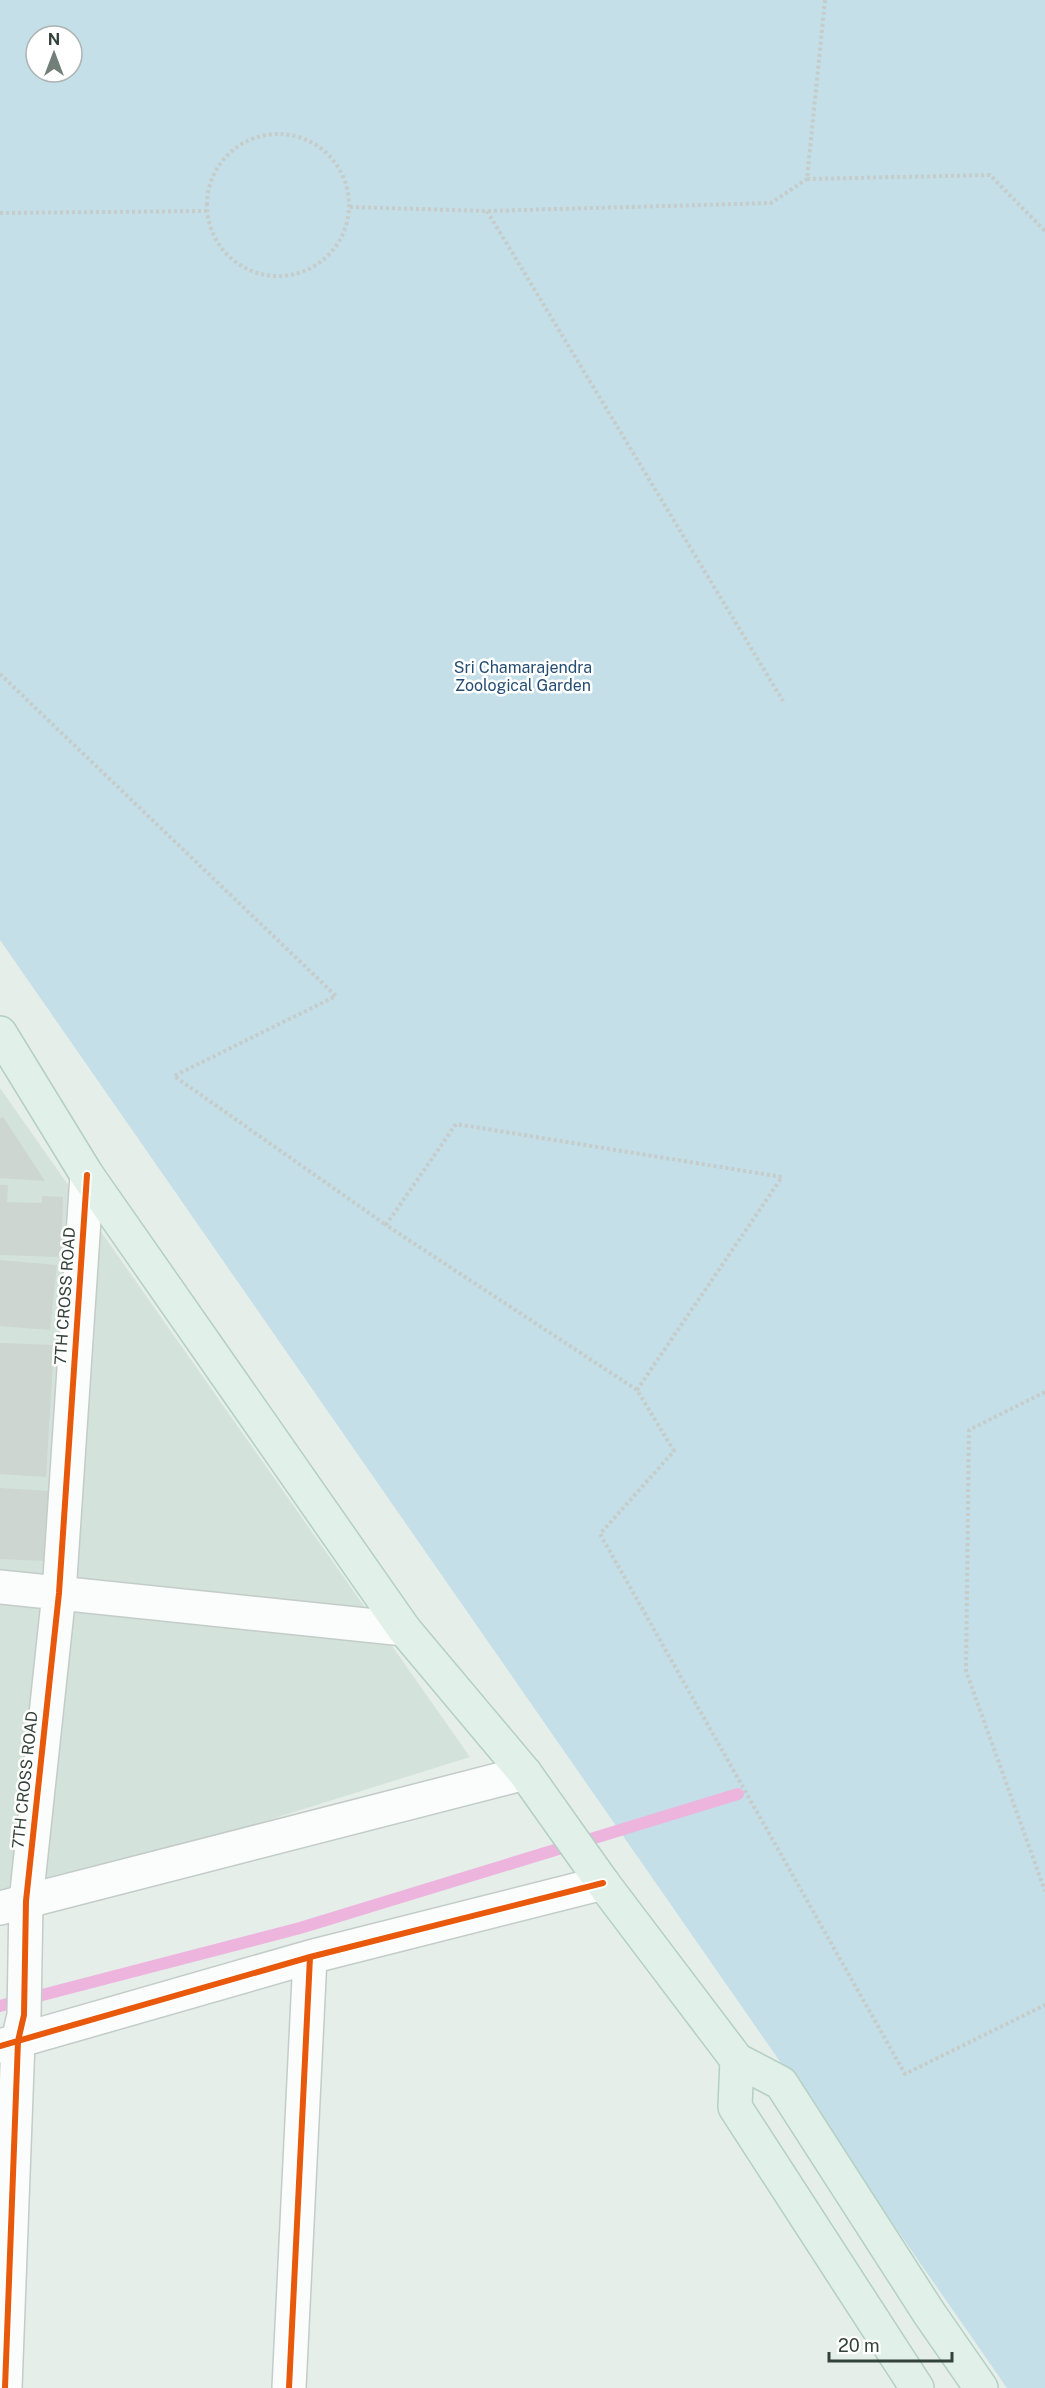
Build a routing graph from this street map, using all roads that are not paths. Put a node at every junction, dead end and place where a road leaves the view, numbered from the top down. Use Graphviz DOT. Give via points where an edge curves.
graph roads {
  1 [pos="0,1033"];
  2 [pos="87,1175"];
  3 [pos="0,1587"];
  4 [pos="58,1593"];
  5 [pos="404,1629"];
  6 [pos="531,1780"];
  7 [pos="597,1875"];
  8 [pos="13,1905"];
  9 [pos="310,1957"];
  10 [pos="14,2034"];
  11 [pos="737,2060"];
  12 [pos="5,2388"];
  13 [pos="289,2388"];
  14 [pos="917,2388"];
  15 [pos="981,2388"];
  1 -- 2 [label="main road"];
  2 -- 4 [label="street, 7TH CROSS ROAD"];
  2 -- 5 [label="main road"];
  3 -- 4 [label="street"];
  4 -- 5 [label="street"];
  4 -- 8 [label="street, 7TH CROSS ROAD"];
  5 -- 6 [label="main road"];
  6 -- 7 [label="main road"];
  6 -- 8 [label="street"];
  7 -- 9 [label="street"];
  7 -- 11 [label="main road"];
  8 -- 10 [label="street, 7TH CROSS ROAD" via="26,1960"];
  9 -- 10 [label="street"];
  9 -- 13 [label="street"];
  10 -- 12 [label="street, 7TH CROSS ROAD"];
  11 -- 14 [label="main road" via="735,2107"];
  11 -- 15 [label="main road" via="781,2083"];
}
